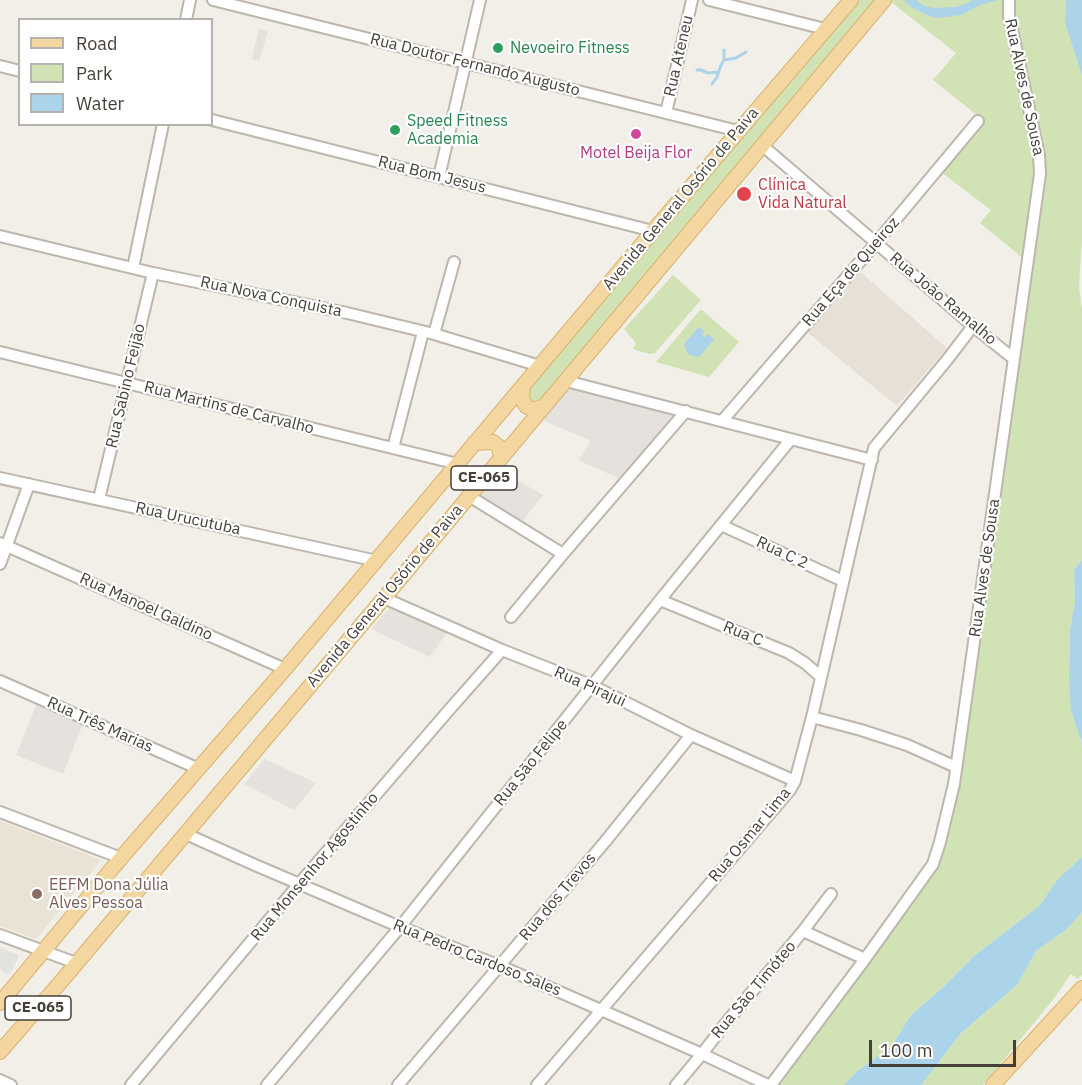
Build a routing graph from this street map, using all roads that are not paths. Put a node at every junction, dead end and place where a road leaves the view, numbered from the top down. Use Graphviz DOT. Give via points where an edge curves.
graph roads {
  1 [pos="190,0"];
  2 [pos="213,0"];
  3 [pos="480,0"];
  4 [pos="692,0"];
  5 [pos="709,0"];
  6 [pos="851,0"];
  7 [pos="884,0"];
  8 [pos="1009,2"];
  9 [pos="186,18"];
  10 [pos="825,28"];
  11 [pos="466,63"];
  12 [pos="0,66"];
  13 [pos="18,70"];
  14 [pos="666,113"];
  15 [pos="213,120"];
  16 [pos="978,121"];
  17 [pos="163,126"];
  18 [pos="738,131"];
  19 [pos="763,146"];
  20 [pos="440,177"];
  21 [pos="653,231"];
  22 [pos="0,236"];
  23 [pos="877,242"];
  24 [pos="454,262"];
  25 [pos="133,268"];
  26 [pos="153,273"];
  27 [pos="973,326"];
  28 [pos="429,333"];
  29 [pos="0,352"];
  30 [pos="1014,359"];
  31 [pos="540,366"];
  32 [pos="566,381"];
  33 [pos="127,383"];
  34 [pos="523,386"];
  35 [pos="545,406"];
  36 [pos="686,411"];
  37 [pos="722,421"];
  38 [pos="791,439"];
  39 [pos="474,443"];
  40 [pos="393,448"];
  41 [pos="501,458"];
  42 [pos="872,460"];
  43 [pos="458,464"];
  44 [pos="0,478"];
  45 [pos="29,484"];
  46 [pos="469,496"];
  47 [pos="99,499"];
  48 [pos="721,525"];
  49 [pos="3,545"];
  50 [pos="563,554"];
  51 [pos="376,561"];
  52 [pos="0,564"];
  53 [pos="843,581"];
  54 [pos="384,598"];
  55 [pos="660,600"];
  56 [pos="512,617"];
  57 [pos="502,650"];
  58 [pos="285,669"];
  59 [pos="821,677"];
  60 [pos="0,681"];
  61 [pos="592,686"];
  62 [pos="812,717"];
  63 [pos="691,735"];
  64 [pos="956,767"];
  65 [pos="199,769"];
  66 [pos="795,781"];
  67 [pos="0,812"];
  68 [pos="186,834"];
  69 [pos="121,858"];
  70 [pos="299,884"];
  71 [pos="831,894"];
  72 [pos="400,927"];
  73 [pos="803,931"];
  74 [pos="0,935"];
  75 [pos="43,951"];
  76 [pos="865,959"];
  77 [pos="76,963"];
  78 [pos="500,966"];
  79 [pos="1082,988"];
  80 [pos="0,1003"];
  81 [pos="602,1010"];
  82 [pos="0,1052"];
  83 [pos="702,1054"];
  84 [pos="0,1080"];
  85 [pos="11,1085"];
  86 [pos="131,1085"];
  87 [pos="267,1085"];
  88 [pos="398,1085"];
  89 [pos="537,1085"];
  90 [pos="676,1085"];
  91 [pos="769,1085"];
  92 [pos="993,1085"];
  1 -- 9 [label="street"];
  2 -- 11 [label="street, Rua Doutor Fernando Augusto"];
  3 -- 11 [label="street"];
  4 -- 14 [label="street, Rua Ateneu"];
  5 -- 10 [label="street"];
  6 -- 10 [label="main road, Avenida General Osório de Paiva / CE-065"];
  7 -- 19 [label="main road, Avenida General Osório de Paiva / CE-065"];
  8 -- 30 [label="street, Rua Alves de Sousa" via="1040,174"];
  10 -- 18 [label="main road, Avenida General Osório de Paiva / CE-065"];
  11 -- 14 [label="street, Rua Doutor Fernando Augusto"];
  11 -- 20 [label="street"];
  12 -- 13 [label="street"];
  14 -- 18 [label="street, Rua Doutor Fernando Augusto"];
  15 -- 20 [label="street, Rua Bom Jesus"];
  16 -- 23 [label="street, Rua Eça de Queiroz"];
  17 -- 25 [label="street"];
  18 -- 21 [label="main road, Avenida General Osório de Paiva / CE-065"];
  19 -- 23 [label="street, Rua João Ramalho"];
  19 -- 32 [label="main road, Avenida General Osório de Paiva / CE-065"];
  20 -- 21 [label="street, Rua Bom Jesus"];
  21 -- 31 [label="main road, Avenida General Osório de Paiva / CE-065"];
  22 -- 25 [label="street, Rua Nova Conquista"];
  23 -- 27 [label="street, Rua João Ramalho"];
  23 -- 37 [label="street, Rua Eça de Queiroz"];
  24 -- 28 [label="street"];
  25 -- 26 [label="street, Rua Nova Conquista"];
  26 -- 28 [label="street, Rua Nova Conquista"];
  26 -- 33 [label="street, Rua Sabino Feijão"];
  27 -- 30 [label="street, Rua João Ramalho"];
  27 -- 42 [label="street, Rua Osmar Lima" via="874,447"];
  28 -- 31 [label="street, Rua Nova Conquista"];
  28 -- 40 [label="street"];
  29 -- 33 [label="street, Rua Martins de Carvalho"];
  30 -- 64 [label="street, Rua Alves de Sousa"];
  31 -- 34 [label="main road, Avenida General Osório de Paiva / CE-065"];
  32 -- 35 [label="main road, Avenida General Osório de Paiva / CE-065"];
  32 -- 36 [label="street"];
  33 -- 40 [label="street, Rua Martins de Carvalho"];
  33 -- 47 [label="street, Rua Sabino Feijão"];
  34 -- 35 [label="main road" via="526,406 533,410"];
  34 -- 39 [label="main road, Avenida General Osório de Paiva / CE-065"];
  35 -- 41 [label="main road, Avenida General Osório de Paiva / CE-065"];
  36 -- 37 [label="street"];
  36 -- 50 [label="street"];
  37 -- 38 [label="street"];
  38 -- 42 [label="street"];
  38 -- 48 [label="street, Rua São Felipe"];
  39 -- 41 [label="main road" via="493,442 499,447"];
  39 -- 43 [label="main road, Avenida General Osório de Paiva / CE-065"];
  40 -- 43 [label="street, Rua Martins de Carvalho"];
  41 -- 46 [label="main road, Avenida General Osório de Paiva / CE-065"];
  42 -- 53 [label="street, Rua Osmar Lima"];
  43 -- 51 [label="main road, Avenida General Osório de Paiva / CE-065"];
  44 -- 45 [label="street, Rua Urucutuba"];
  45 -- 47 [label="street, Rua Urucutuba"];
  45 -- 49 [label="street"];
  46 -- 50 [label="street"];
  46 -- 54 [label="main road, Avenida General Osório de Paiva / CE-065"];
  47 -- 51 [label="street, Rua Urucutuba"];
  48 -- 53 [label="street, Rua C 2"];
  48 -- 55 [label="street, Rua São Felipe"];
  49 -- 52 [label="street"];
  49 -- 58 [label="street, Rua Manoel Galdino"];
  50 -- 56 [label="street"];
  51 -- 58 [label="main road, Avenida General Osório de Paiva / CE-065"];
  53 -- 59 [label="street, Rua Osmar Lima"];
  54 -- 57 [label="street, Rua Pirajui"];
  54 -- 68 [label="main road, Avenida General Osório de Paiva / CE-065"];
  55 -- 59 [label="street, Rua C" via="789,653"];
  55 -- 61 [label="street, Rua São Felipe"];
  57 -- 61 [label="street, Rua Pirajui"];
  57 -- 70 [label="street, Rua Monsenhor Agostinho"];
  58 -- 65 [label="main road, Avenida General Osório de Paiva / CE-065"];
  59 -- 62 [label="street, Rua Osmar Lima"];
  60 -- 65 [label="street, Rua Três Marias"];
  61 -- 63 [label="street, Rua Pirajui"];
  61 -- 72 [label="street, Rua São Felipe"];
  62 -- 64 [label="street" via="861,730"];
  62 -- 66 [label="street, Rua Osmar Lima"];
  63 -- 66 [label="street, Rua Pirajui"];
  63 -- 78 [label="street, Rua dos Trevos"];
  64 -- 76 [label="street, Rua Alves de Sousa" via="933,864"];
  65 -- 69 [label="main road, Avenida General Osório de Paiva / CE-065"];
  66 -- 81 [label="street, Rua Osmar Lima"];
  67 -- 69 [label="street"];
  68 -- 70 [label="street, Rua Pedro Cardoso Sales"];
  68 -- 77 [label="main road, Avenida General Osório de Paiva / CE-065"];
  69 -- 75 [label="main road, Avenida General Osório de Paiva / CE-065"];
  70 -- 72 [label="street, Rua Pedro Cardoso Sales"];
  70 -- 86 [label="street, Rua Monsenhor Agostinho"];
  71 -- 73 [label="street, Rua São Timóteo"];
  72 -- 78 [label="street, Rua Pedro Cardoso Sales"];
  72 -- 87 [label="street, Rua São Felipe"];
  73 -- 76 [label="street"];
  73 -- 83 [label="street, Rua São Timóteo"];
  74 -- 75 [label="street"];
  75 -- 77 [label="street"];
  75 -- 80 [label="main road, Avenida General Osório de Paiva / CE-065"];
  76 -- 91 [label="street, Rua Alves de Sousa"];
  77 -- 82 [label="main road, Avenida General Osório de Paiva / CE-065"];
  78 -- 81 [label="street, Rua Pedro Cardoso Sales"];
  78 -- 88 [label="street, Rua dos Trevos"];
  79 -- 92 [label="main road"];
  81 -- 83 [label="street, Rua Pedro Cardoso Sales"];
  81 -- 89 [label="street, Rua Osmar Lima"];
  83 -- 90 [label="street, Rua São Timóteo"];
  83 -- 91 [label="street, Rua Pedro Cardoso Sales"];
  84 -- 85 [label="street"];
}
